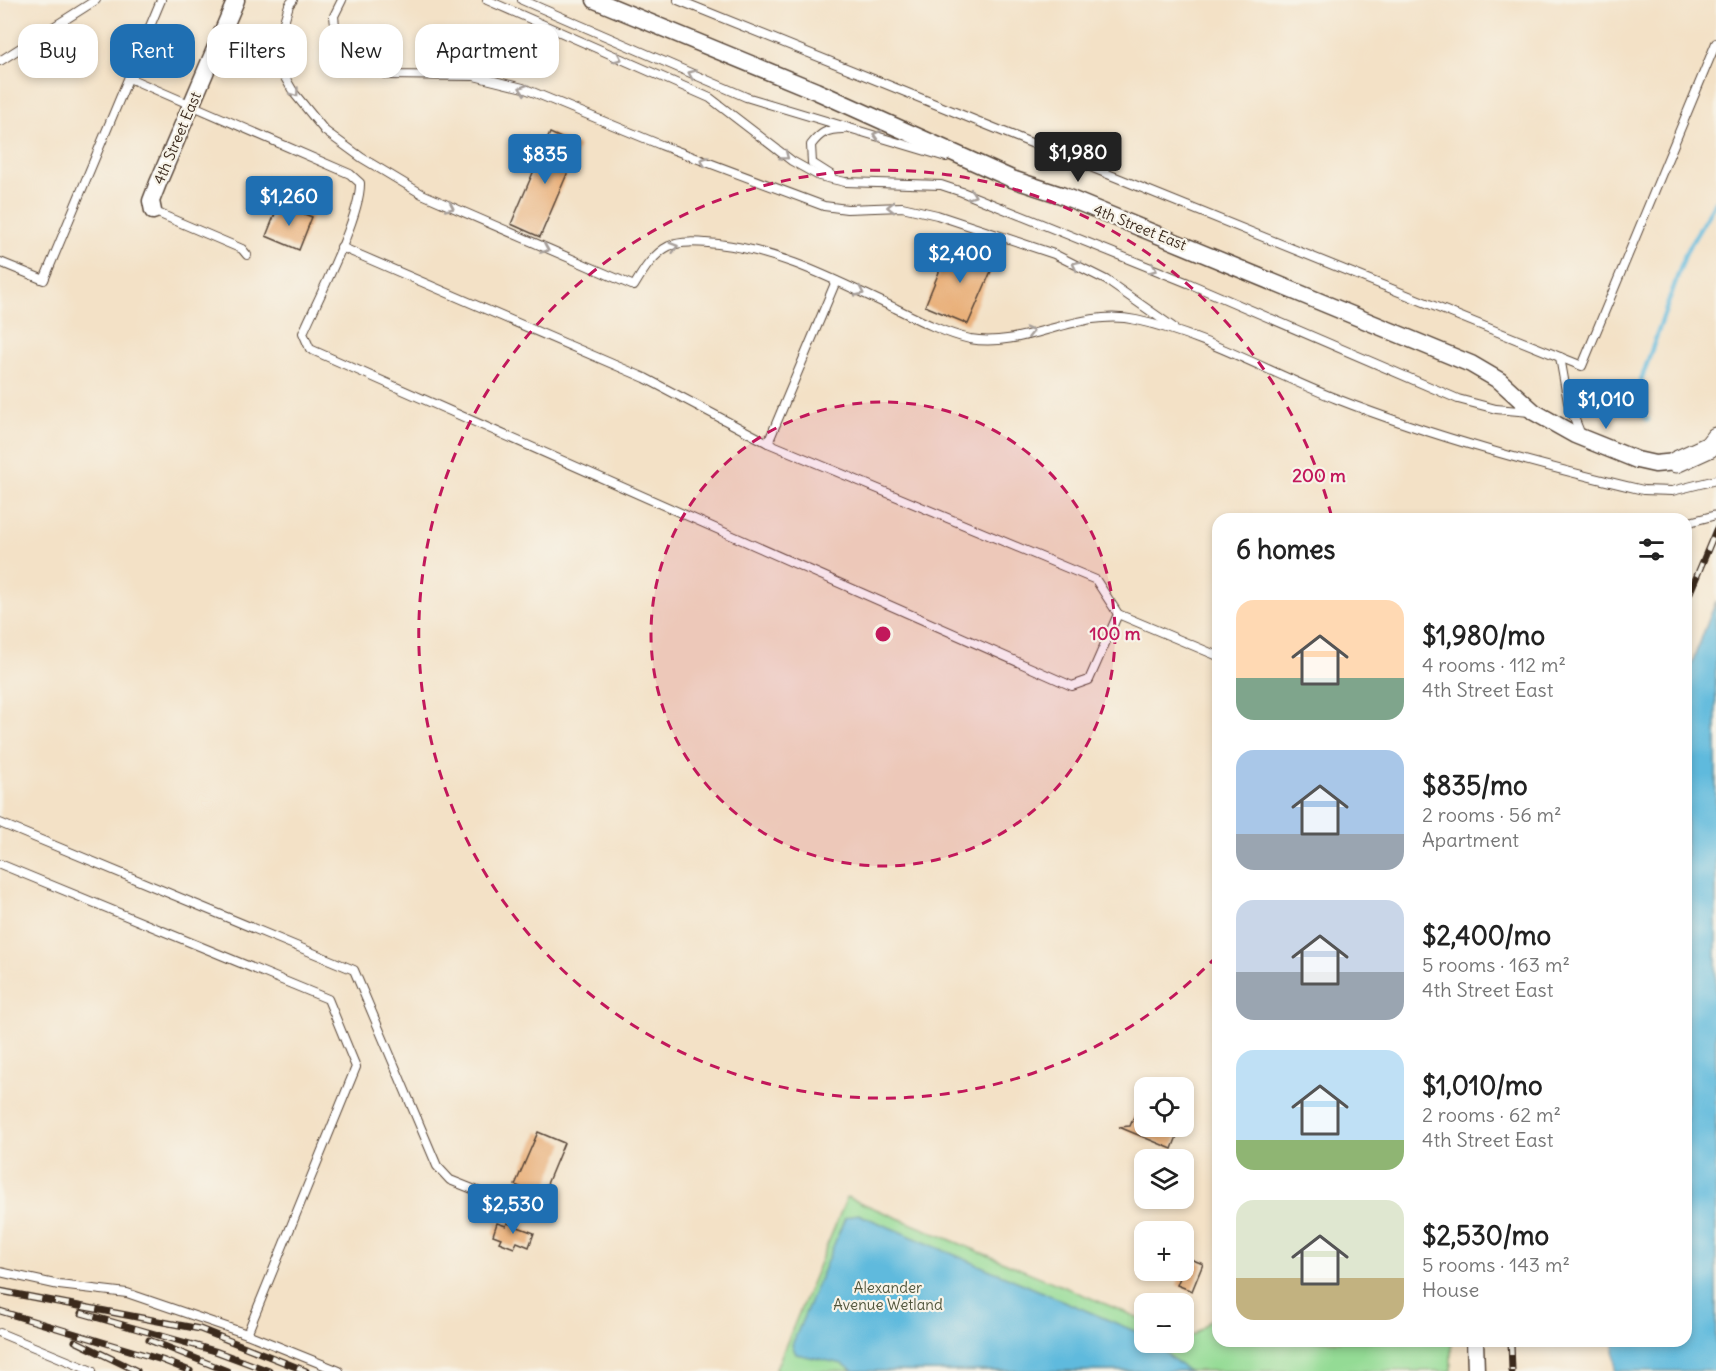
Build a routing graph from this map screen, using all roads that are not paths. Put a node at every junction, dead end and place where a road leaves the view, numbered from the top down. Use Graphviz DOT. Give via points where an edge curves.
graph roads {
  1 [pos="96,0"];
  2 [pos="161,0"];
  3 [pos="236,0"];
  4 [pos="293,0"];
  5 [pos="342,0"];
  6 [pos="487,0"];
  7 [pos="522,0"];
  8 [pos="594,0"];
  9 [pos="678,0"];
  10 [pos="151,24"];
  11 [pos="1716,43"];
  12 [pos="0,61"];
  13 [pos="129,78"];
  14 [pos="191,105"];
  15 [pos="855,129"];
  16 [pos="1012,179"];
  17 [pos="845,183"];
  18 [pos="153,211"];
  19 [pos="340,248"];
  20 [pos="247,255"];
  21 [pos="0,262"];
  22 [pos="836,281"];
  23 [pos="1178,331"];
  24 [pos="1560,357"];
  25 [pos="1534,412"];
  26 [pos="1716,438"];
  27 [pos="1583,439"];
  28 [pos="768,443"];
  29 [pos="1676,462"];
  30 [pos="1716,480"];
  31 [pos="1716,515"];
  32 [pos="1692,521"];
  33 [pos="1118,614"];
  34 [pos="1212,653"];
  35 [pos="0,823"];
  36 [pos="0,864"];
  37 [pos="505,1202"];
  38 [pos="0,1272"];
  39 [pos="0,1333"];
  40 [pos="248,1334"];
  41 [pos="1475,1347"];
  42 [pos="92,1371"];
  43 [pos="339,1371"];
  44 [pos="1476,1371"];
  1 -- 12 [label="lane"];
  2 -- 10 [label="lane"];
  3 -- 14 [label="street, 4th Street East"];
  4 -- 22 [label="lane, one-way" via="280,35 280,69 294,93 325,131 422,194 634,286 656,256 671,245 701,243 742,247 796,263"];
  23 -- 5 [label="lane, one-way" via="1086,269 956,221 902,207 824,206 523,88 474,76 388,75 364,67 346,56 336,35 334,16"];
  6 -- 17 [label="lane, one-way" via="710,98 792,161 819,176"];
  15 -- 7 [label="lane, one-way" via="746,97"];
  8 -- 16 [label="street, 4th Street East" via="816,91"];
  9 -- 24 [label="lane"];
  11 -- 24 [label="lane" via="1582,366"];
  13 -- 14 [label="lane"];
  13 -- 21 [label="lane" via="44,280"];
  14 -- 18 [label="street, 4th Street East" via="152,201"];
  14 -- 19 [label="lane" via="351,174 360,183 360,195"];
  16 -- 15 [label="lane, one-way"];
  15 -- 17 [label="lane" via="832,129 819,134 811,145 812,163"];
  16 -- 25 [label="street, 4th Street East" via="1061,195 1471,364 1500,381"];
  17 -- 25 [label="lane, one-way" via="910,183 962,192 1188,283 1458,399 1496,409"];
  18 -- 20 [label="lane" via="242,249"];
  19 -- 28 [label="lane" via="645,378"];
  19 -- 33 [label="lane" via="303,333 310,349 332,360 1072,686 1089,680"];
  22 -- 23 [label="lane, one-way" via="940,329 972,339 1003,339 1102,316 1133,319"];
  22 -- 28 [label="lane"];
  23 -- 30 [label="lane" via="1337,399 1468,445 1643,490 1672,491"];
  24 -- 27 [label="lane" via="1568,402"];
  25 -- 27 [label="street, 4th Street East"];
  26 -- 29 [label="street" via="1709,447"];
  27 -- 29 [label="street, 4th Street East" via="1637,460 1655,464"];
  28 -- 33 [label="lane" via="1096,580"];
  31 -- 32 [label="lane"];
  33 -- 34 [label="lane"];
  35 -- 37 [label="lane" via="354,970 437,1166 450,1180"];
  36 -- 40 [label="lane" via="328,999 356,1067"];
  38 -- 40 [label="lane" via="59,1285 128,1293"];
  39 -- 42 [label="lane"];
  40 -- 43 [label="lane"];
  41 -- 44 [label="street"];
}
